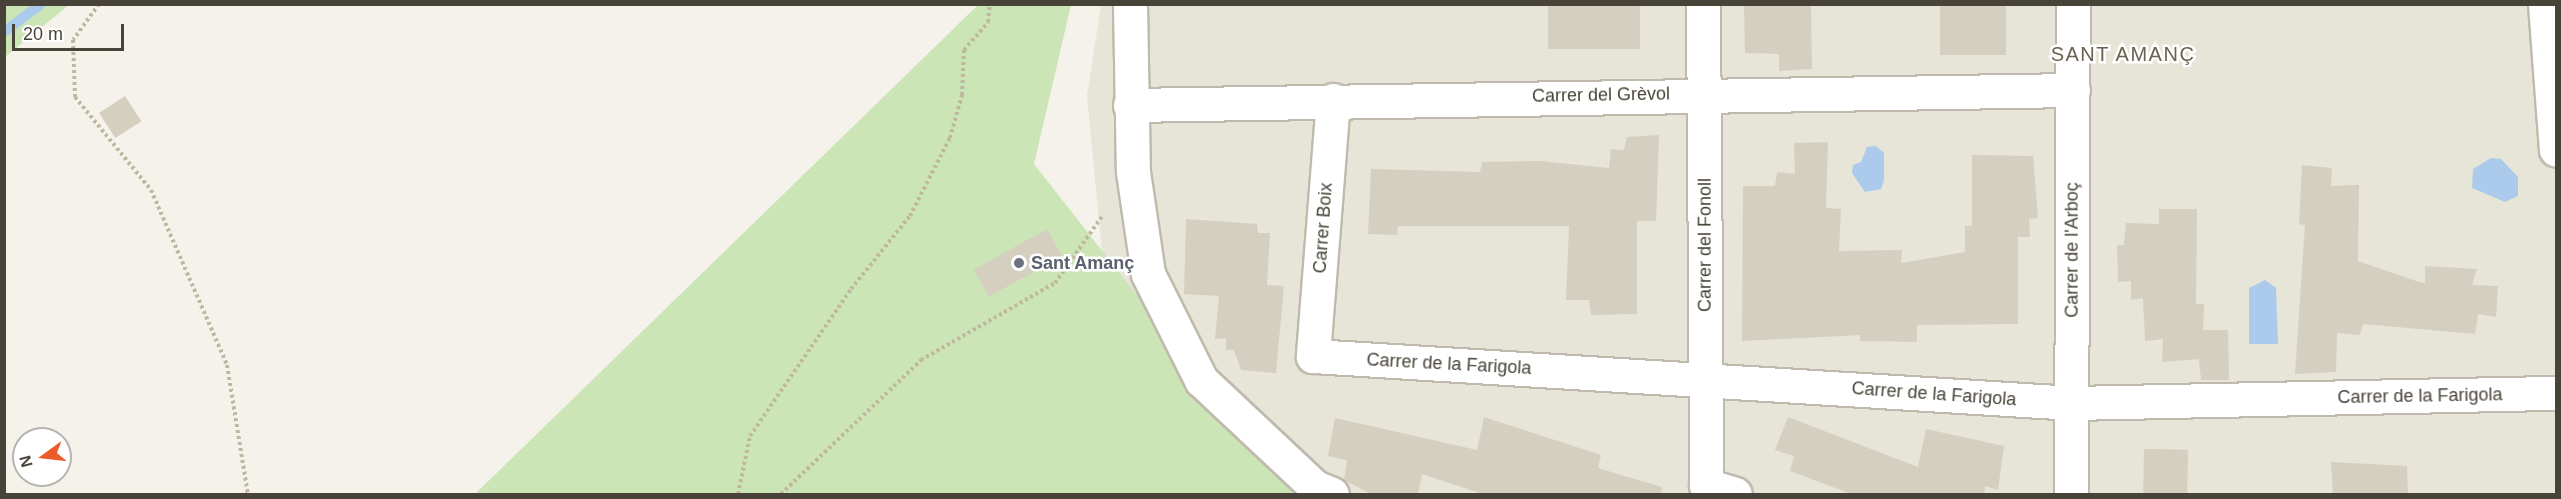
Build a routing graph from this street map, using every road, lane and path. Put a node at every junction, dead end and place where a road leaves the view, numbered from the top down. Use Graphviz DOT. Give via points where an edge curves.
graph roads {
  1 [pos="99,4"];
  2 [pos="990,4"];
  3 [pos="1130,4"];
  4 [pos="1703,4"];
  5 [pos="2073,4"];
  6 [pos="2545,4"];
  7 [pos="2073,90"];
  8 [pos="1704,93"];
  9 [pos="1333,100"];
  10 [pos="1130,105"];
  11 [pos="2556,150"];
  12 [pos="1133,172"];
  13 [pos="1313,356"];
  14 [pos="1705,379"];
  15 [pos="2556,393"];
  16 [pos="2072,403"];
  17 [pos="1720,490"];
  18 [pos="248,495"];
  19 [pos="738,495"];
  20 [pos="781,495"];
  21 [pos="1332,495"];
  22 [pos="2071,495"];
  1 -- 18 [label="path" via="73,40 75,97 156,201 227,365"];
  2 -- 19 [label="path" via="988,22 964,50 962,95 950,138 910,216 850,289 750,436"];
  3 -- 10 [label="street"];
  4 -- 8 [label="street, Carrer del Fonoll"];
  5 -- 7 [label="street, Carrer de l'Arboç"];
  6 -- 11 [label="street"];
  7 -- 8 [label="street, Carrer del Grèvol"];
  7 -- 16 [label="street, Carrer de l'Arboç"];
  8 -- 9 [label="street, Carrer del Grèvol"];
  8 -- 14 [label="street, Carrer del Fonoll"];
  9 -- 10 [label="street, Carrer del Grèvol"];
  9 -- 13 [label="street, Carrer Boix"];
  10 -- 12 [label="street"];
  12 -- 20 [label="path" via="1055,283 921,360"];
  12 -- 21 [label="street" via="1148,274 1201,380 1315,488"];
  13 -- 14 [label="street, Carrer de la Farigola"];
  14 -- 16 [label="street, Carrer de la Farigola"];
  14 -- 17 [label="street, Carrer del Fonoll"];
  15 -- 16 [label="street, Carrer de la Farigola"];
  16 -- 22 [label="street, Carrer de l'Arboç"];
}
